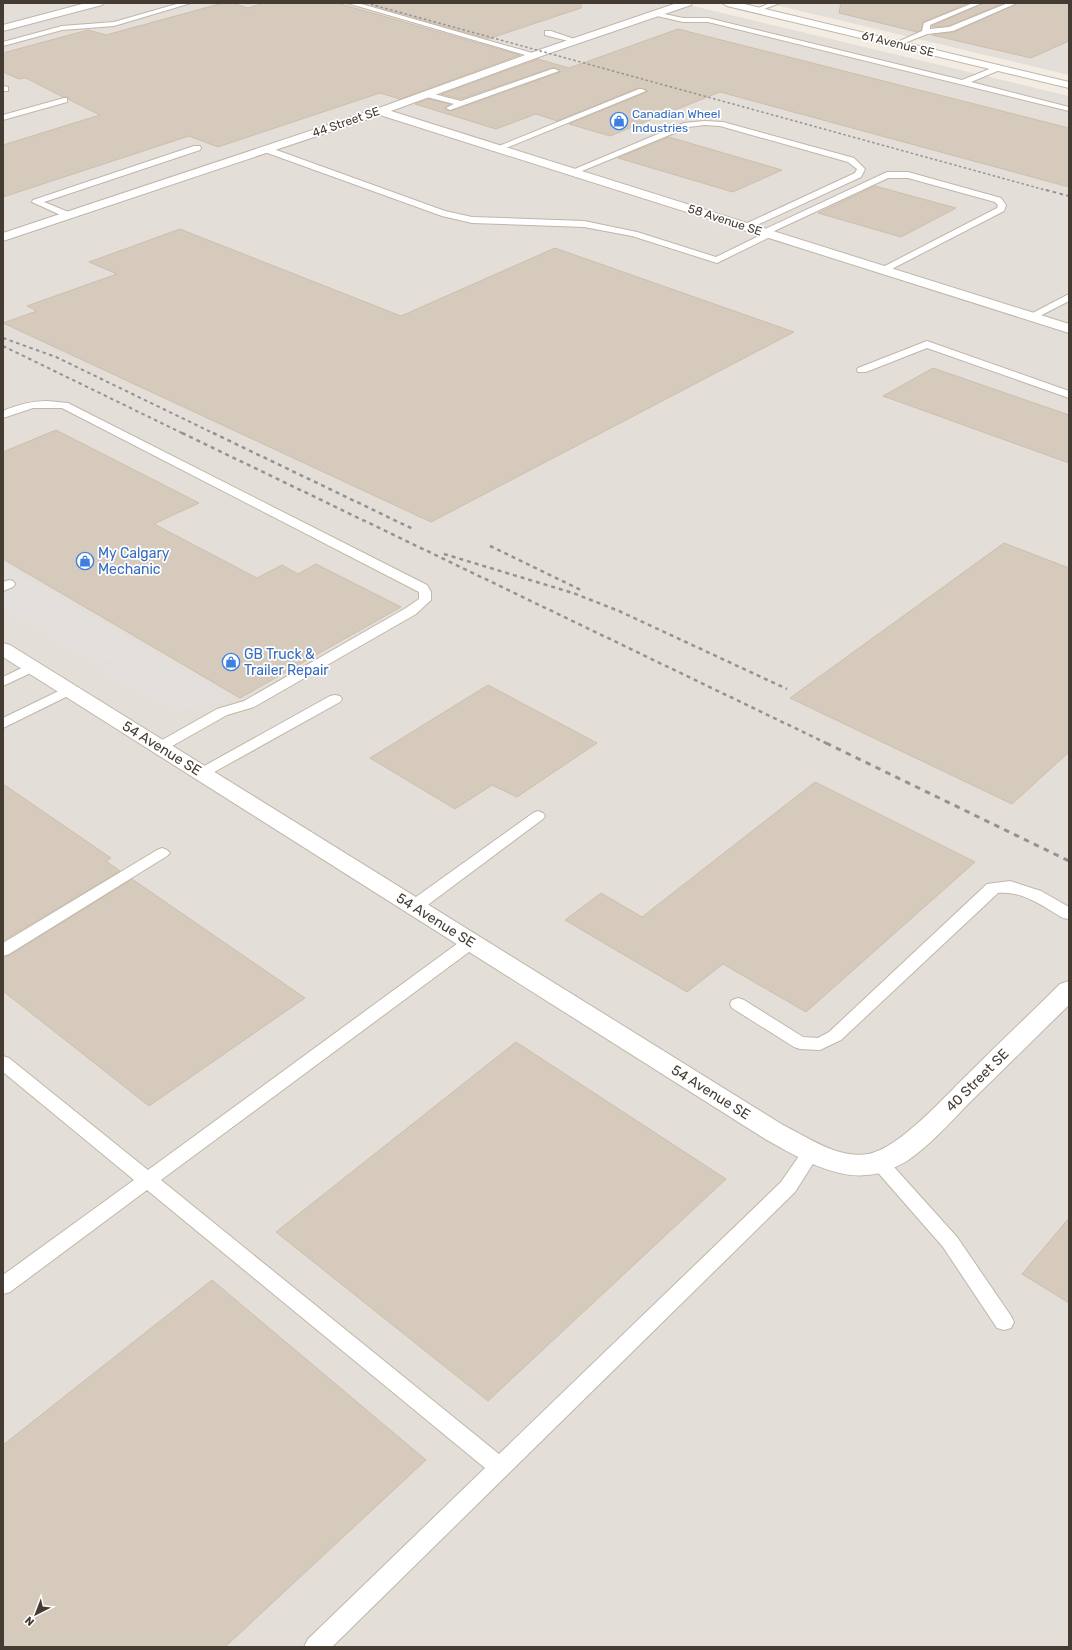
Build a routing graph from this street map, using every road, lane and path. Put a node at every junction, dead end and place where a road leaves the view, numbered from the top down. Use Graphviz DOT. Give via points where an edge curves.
graph roads {
  1 [pos="188,3"];
  2 [pos="350,3"];
  3 [pos="687,3"];
  4 [pos="727,3"];
  5 [pos="777,3"];
  6 [pos="979,3"];
  7 [pos="1014,3"];
  8 [pos="90,4"];
  9 [pos="757,10"];
  10 [pos="655,14"];
  11 [pos="3,28"];
  12 [pos="926,32"];
  13 [pos="548,33"];
  14 [pos="576,41"];
  15 [pos="3,44"];
  16 [pos="897,44"];
  17 [pos="539,61"];
  18 [pos="997,68"];
  19 [pos="963,83"];
  20 [pos="1069,85"];
  21 [pos="642,91"];
  22 [pos="426,94"];
  23 [pos="64,100"];
  24 [pos="462,104"];
  25 [pos="450,108"];
  26 [pos="1069,109"];
  27 [pos="380,111"];
  28 [pos="3,118"];
  29 [pos="197,148"];
  30 [pos="498,148"];
  31 [pos="265,149"];
  32 [pos="574,171"];
  33 [pos="68,215"];
  34 [pos="746,227"];
  35 [pos="767,233"];
  36 [pos="3,237"];
  37 [pos="884,270"];
  38 [pos="1069,297"];
  39 [pos="1030,317"];
  40 [pos="1069,329"];
  41 [pos="862,370"];
  42 [pos="1069,395"];
  43 [pos="3,415"];
  44 [pos="3,648"];
  45 [pos="32,667"];
  46 [pos="3,682"];
  47 [pos="69,690"];
  48 [pos="335,699"];
  49 [pos="3,724"];
  50 [pos="160,747"];
  51 [pos="202,773"];
  52 [pos="538,816"];
  53 [pos="162,853"];
  54 [pos="415,906"];
  55 [pos="1069,914"];
  56 [pos="471,942"];
  57 [pos="3,950"];
  58 [pos="1069,990"];
  59 [pos="738,1004"];
  60 [pos="3,1062"];
  61 [pos="812,1151"];
  62 [pos="879,1162"];
  63 [pos="148,1180"];
  64 [pos="3,1286"];
  65 [pos="1004,1322"];
  66 [pos="500,1468"];
  67 [pos="316,1647"];
  1 -- 15 [label="lane" via="114,24 62,28"];
  2 -- 17 [label="lane"];
  3 -- 10 [label="street, 44 Street SE"];
  4 -- 9 [label="street, 61 Avenue SE"];
  5 -- 9 [label="lane"];
  6 -- 12 [label="lane" via="926,24"];
  7 -- 12 [label="lane" via="950,29"];
  8 -- 11 [label="street"];
  9 -- 16 [label="street, 61 Avenue SE"];
  10 -- 14 [label="street, 44 Street SE"];
  10 -- 19 [label="lane" via="683,20 708,20"];
  12 -- 16 [label="lane"];
  13 -- 14 [label="lane"];
  14 -- 17 [label="street, 44 Street SE"];
  16 -- 18 [label="street, 61 Avenue SE"];
  17 -- 22 [label="street, 44 Street SE" via="522,59"];
  17 -- 24 [label="lane" via="554,71"];
  18 -- 19 [label="lane"];
  18 -- 20 [label="street, 61 Avenue SE"];
  19 -- 26 [label="lane"];
  21 -- 30 [label="lane"];
  22 -- 24 [label="lane"];
  22 -- 27 [label="street, 44 Street SE"];
  23 -- 28 [label="lane"];
  24 -- 25 [label="lane"];
  27 -- 30 [label="street, 58 Avenue SE"];
  27 -- 31 [label="street, 44 Street SE"];
  29 -- 33 [label="lane" via="36,202"];
  30 -- 32 [label="street, 58 Avenue SE"];
  31 -- 33 [label="street, 44 Street SE"];
  31 -- 35 [label="lane" via="442,214 472,220 584,224 634,234 717,260"];
  32 -- 34 [label="street, 58 Avenue SE"];
  32 -- 34 [label="lane" via="687,125 704,123 720,124 851,160 861,169 858,175"];
  33 -- 36 [label="street, 44 Street SE"];
  34 -- 35 [label="street, 58 Avenue SE"];
  35 -- 37 [label="street, 58 Avenue SE"];
  35 -- 37 [label="lane" via="887,175 908,175 998,200 1002,205 1001,209"];
  37 -- 39 [label="street, 58 Avenue SE"];
  38 -- 39 [label="lane"];
  39 -- 40 [label="street, 58 Avenue SE"];
  41 -- 42 [label="lane" via="927,344"];
  43 -- 50 [label="lane" via="33,404 64,406 424,588 426,592 425,600 411,611 249,704 222,712"];
  44 -- 45 [label="street, 54 Avenue SE"];
  45 -- 46 [label="lane"];
  45 -- 47 [label="street, 54 Avenue SE"];
  47 -- 49 [label="lane"];
  47 -- 50 [label="street, 54 Avenue SE"];
  48 -- 51 [label="lane"];
  50 -- 51 [label="street, 54 Avenue SE"];
  51 -- 54 [label="street, 54 Avenue SE"];
  52 -- 54 [label="lane"];
  53 -- 57 [label="lane"];
  54 -- 56 [label="street, 54 Avenue SE"];
  55 -- 59 [label="lane" via="1035,895 1010,886 993,888 835,1036 820,1044 800,1043"];
  56 -- 61 [label="street, 54 Avenue SE" via="774,1132"];
  56 -- 63 [label="lane"];
  58 -- 62 [label="street, 40 Street SE" via="925,1131 901,1152"];
  60 -- 63 [label="lane"];
  61 -- 62 [label="street, 54 Avenue SE" via="849,1165"];
  61 -- 66 [label="lane" via="788,1187"];
  62 -- 65 [label="lane" via="950,1242"];
  63 -- 64 [label="lane"];
  63 -- 66 [label="lane"];
  66 -- 67 [label="lane"];
}
